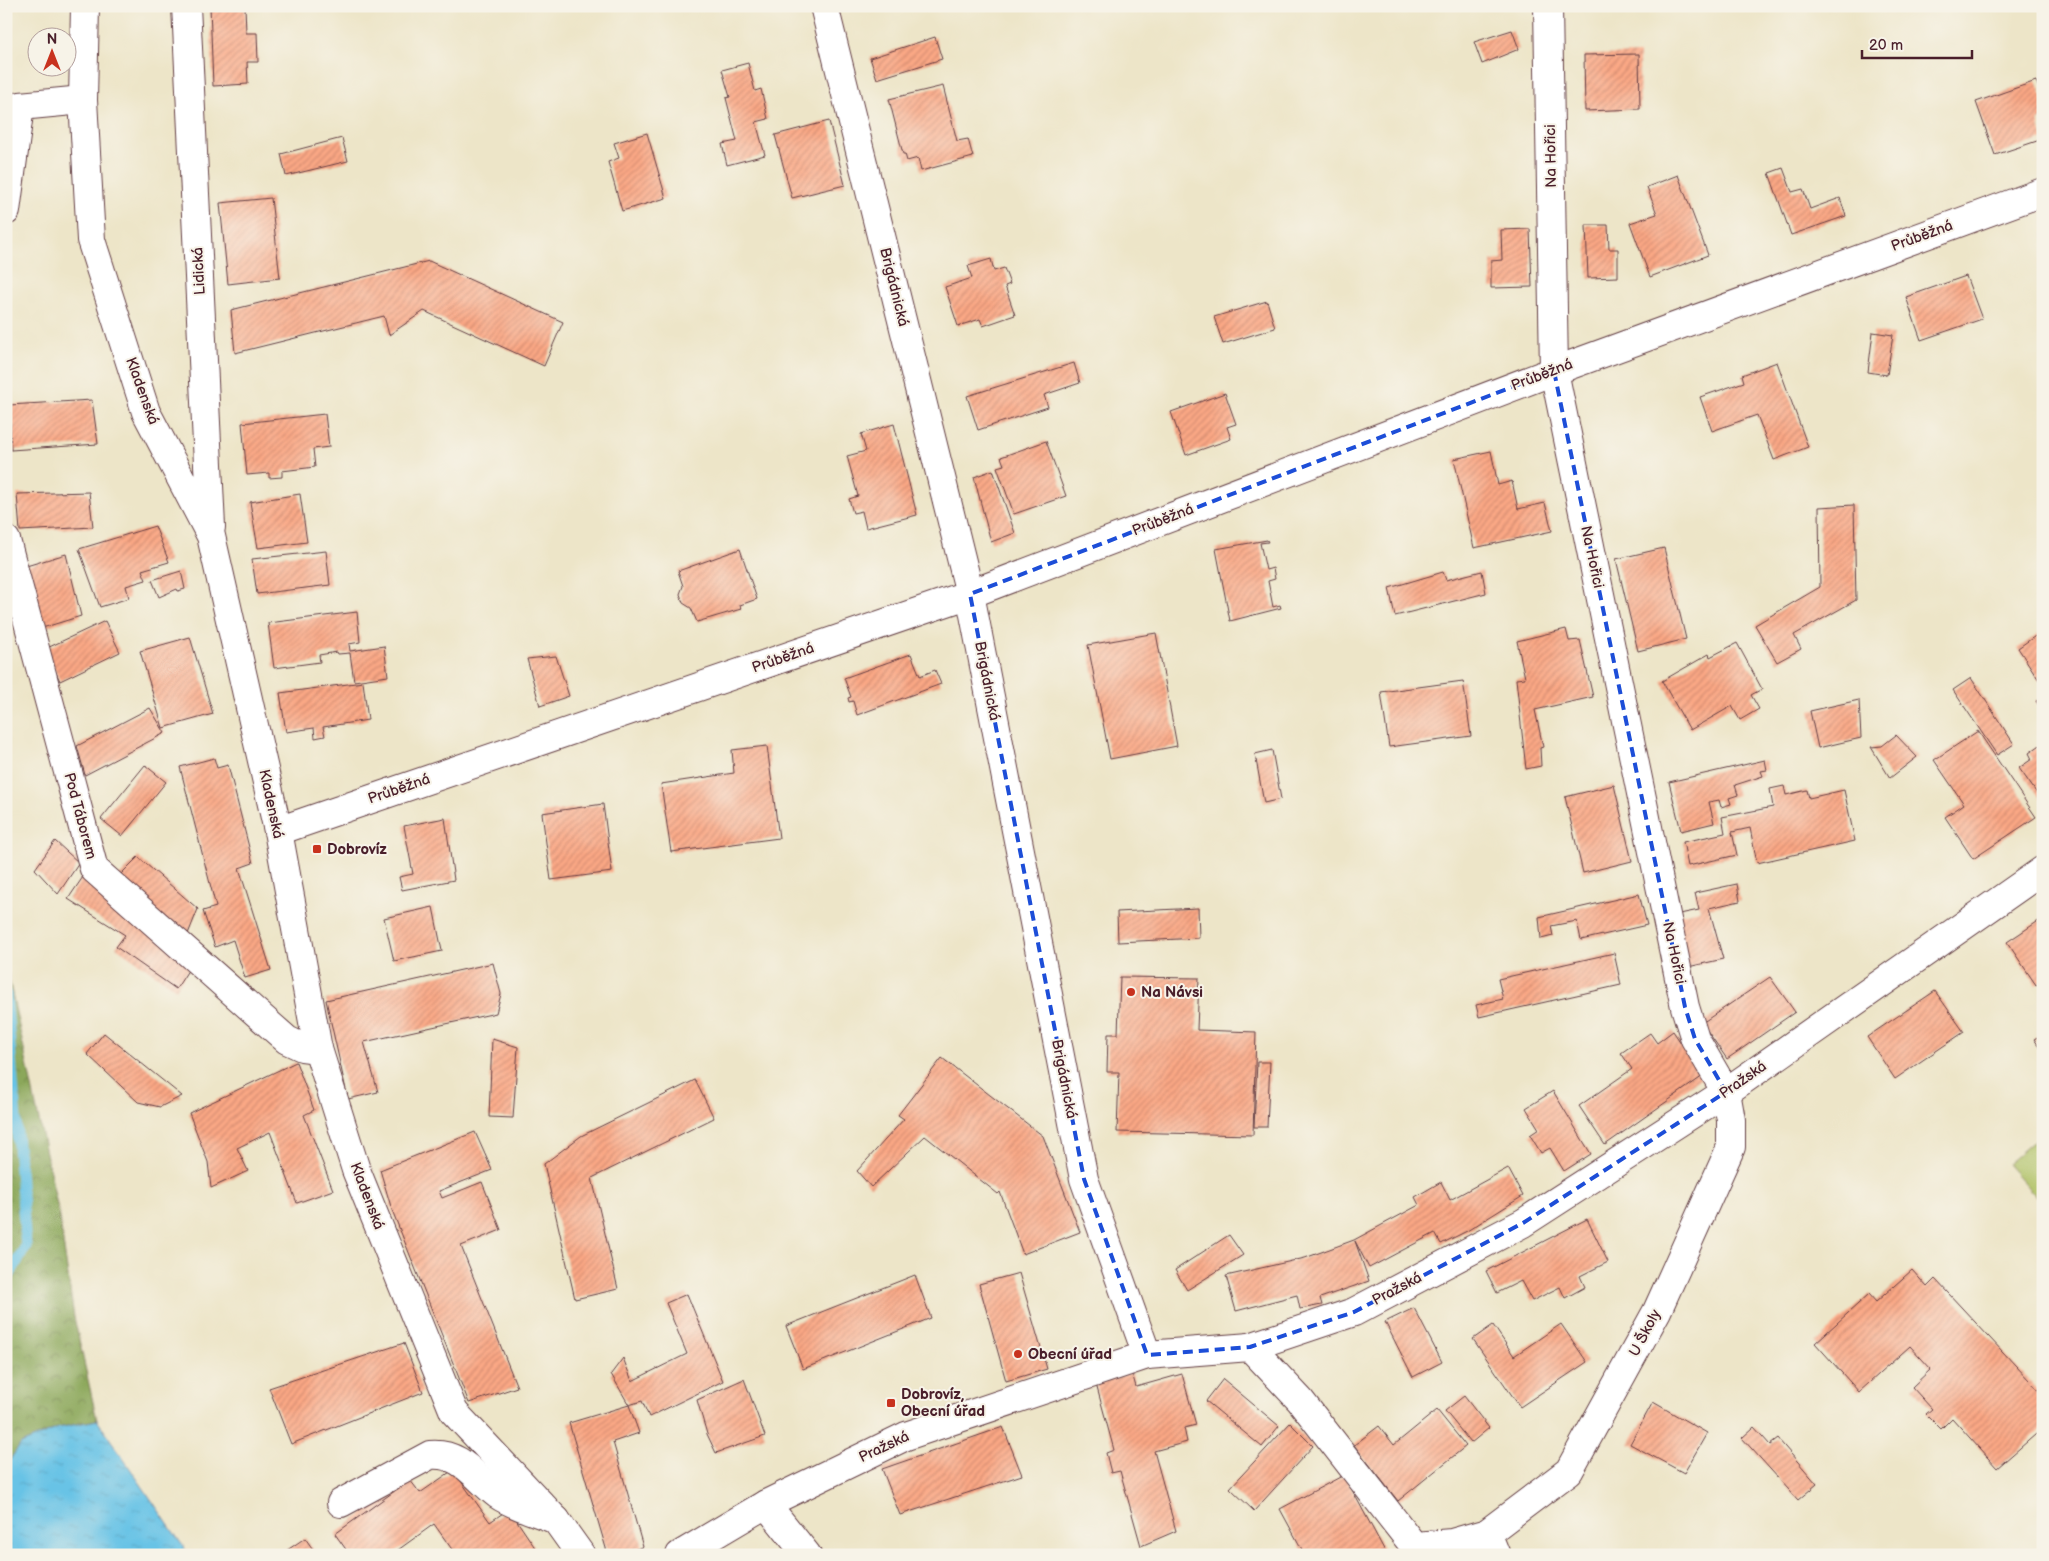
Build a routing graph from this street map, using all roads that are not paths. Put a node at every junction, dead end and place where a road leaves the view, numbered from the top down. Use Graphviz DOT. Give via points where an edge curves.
graph roads {
  1 [pos="85,6"];
  2 [pos="186,6"];
  3 [pos="824,6"];
  4 [pos="1548,6"];
  5 [pos="83,100"];
  6 [pos="2043,192"];
  7 [pos="6,211"];
  8 [pos="1554,370"];
  9 [pos="211,536"];
  10 [pos="6,540"];
  11 [pos="970,594"];
  12 [pos="278,831"];
  13 [pos="2043,870"];
  14 [pos="318,1049"];
  15 [pos="1726,1092"];
  16 [pos="1250,1347"];
  17 [pos="1147,1355"];
  18 [pos="341,1503"];
  19 [pos="766,1504"];
  20 [pos="556,1520"];
  21 [pos="1491,1544"];
  22 [pos="581,1555"];
  23 [pos="680,1555"];
  24 [pos="807,1555"];
  1 -- 5 [label="street, Kladenská"];
  2 -- 9 [label="street, Lidická"];
  3 -- 11 [label="street, Brigádnická"];
  4 -- 8 [label="street, Na Hořici"];
  5 -- 7 [label="street" via="20,106"];
  5 -- 9 [label="street, Kladenská" via="91,240 146,412"];
  6 -- 8 [label="street, Průběžná"];
  8 -- 11 [label="street, Průběžná"];
  8 -- 15 [label="street, Na Hořici" via="1685,1007 1695,1038"];
  9 -- 12 [label="street, Kladenská"];
  10 -- 14 [label="street, Pod Táborem" via="94,869 287,1040 302,1047"];
  11 -- 12 [label="street, Průběžná"];
  11 -- 17 [label="street, Brigádnická" via="1084,1180"];
  12 -- 14 [label="street, Kladenská"];
  13 -- 15 [label="street, Pražská"];
  14 -- 20 [label="street, Kladenská" via="356,1170 454,1412"];
  15 -- 16 [label="street, Pražská" via="1523,1223 1354,1312"];
  15 -- 21 [label="street, U Školy" via="1731,1147 1657,1311 1569,1471"];
  16 -- 17 [label="street, Pražská"];
  16 -- 21 [label="street, U Školy" via="1300,1400 1414,1546"];
  17 -- 19 [label="street, Pražská" via="906,1436"];
  18 -- 20 [label="street" via="430,1455 444,1453 462,1463 499,1496"];
  19 -- 23 [label="street, Pražská"];
  19 -- 24 [label="street"];
  20 -- 22 [label="street, Kladenská"];
}
